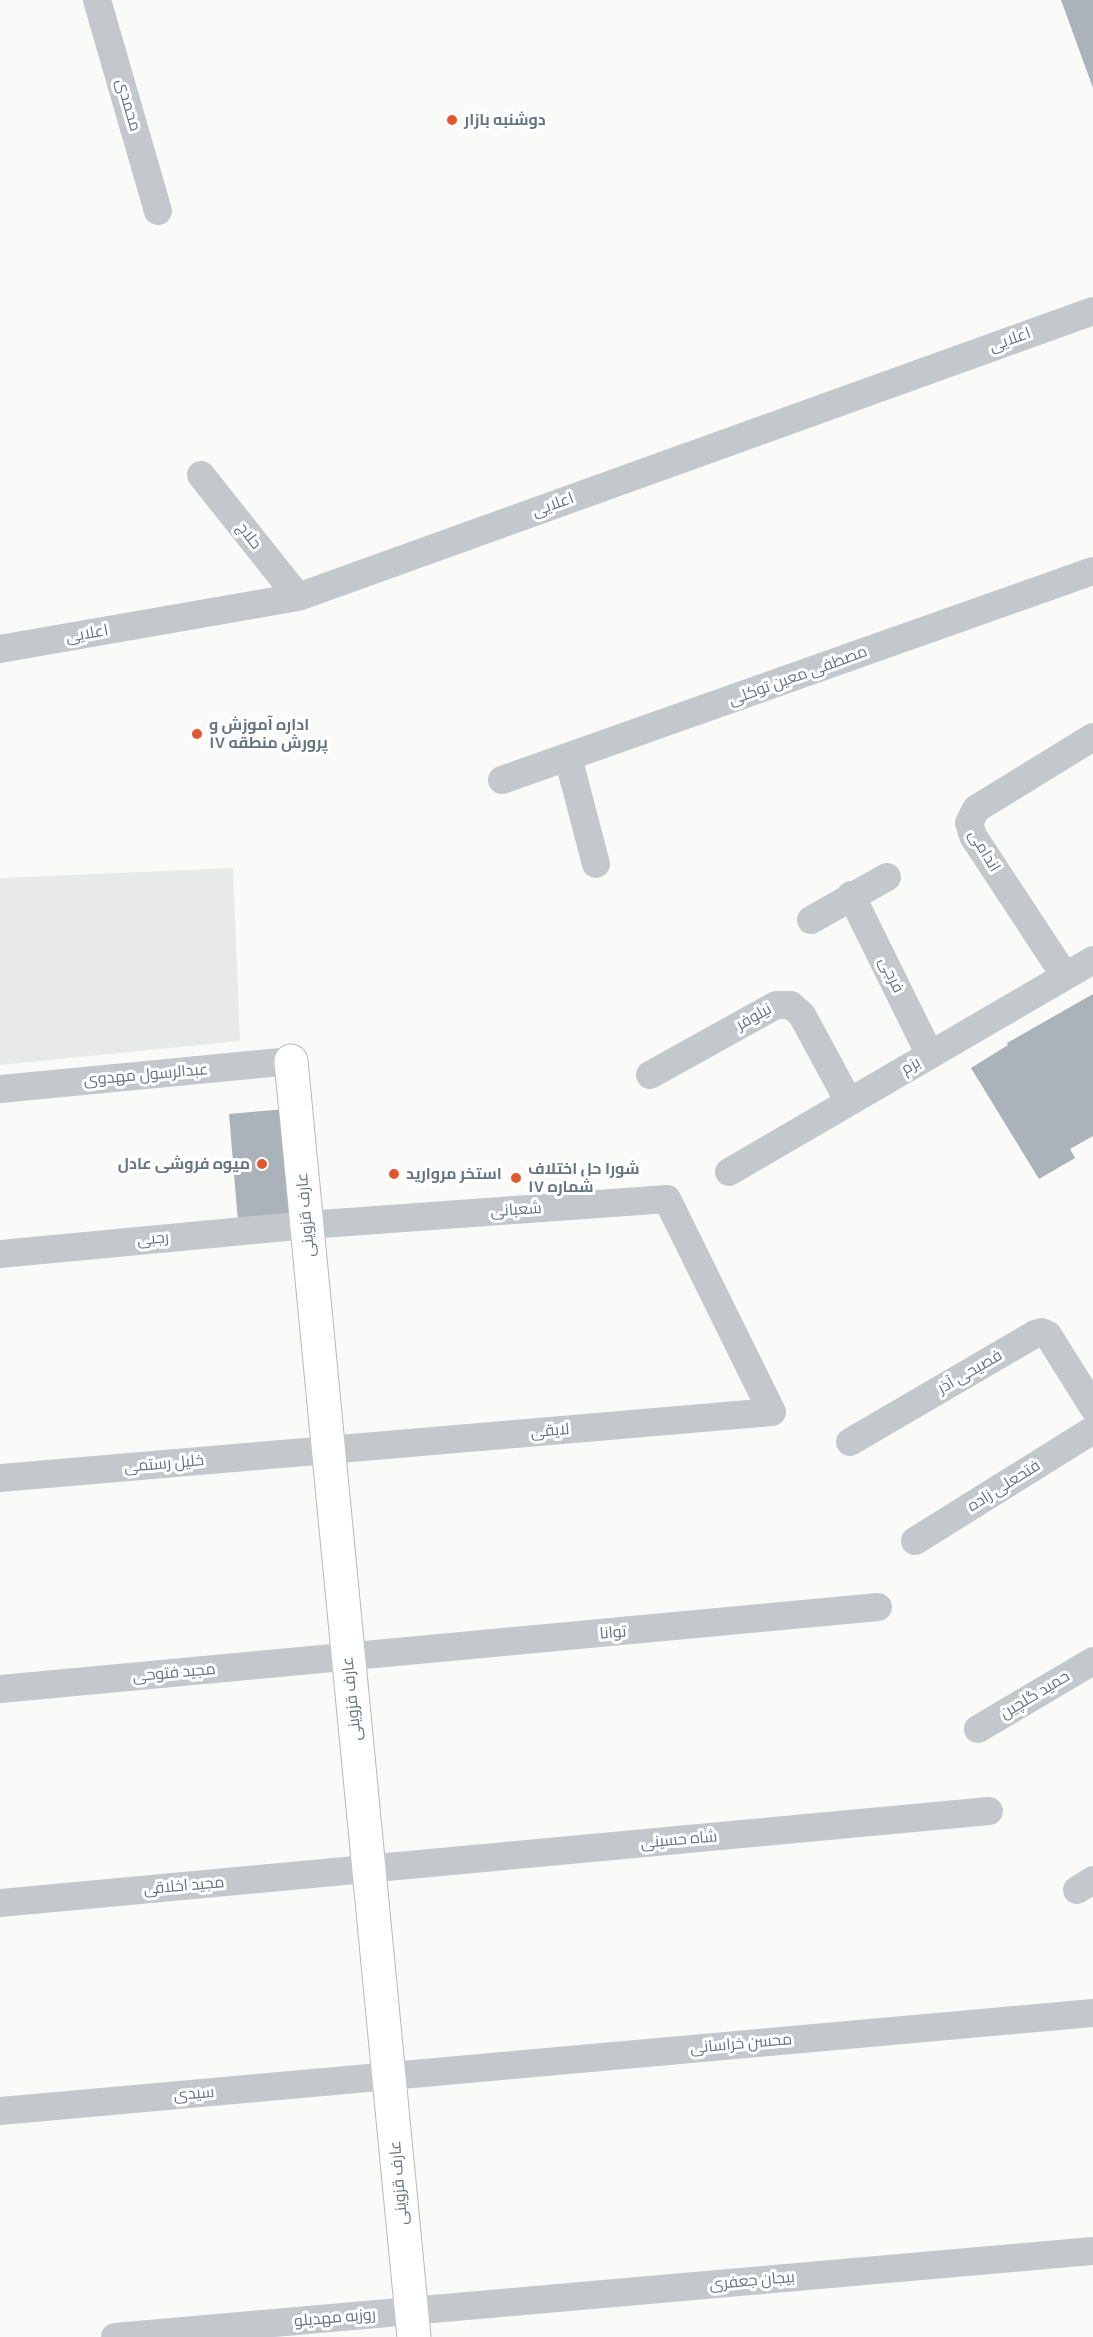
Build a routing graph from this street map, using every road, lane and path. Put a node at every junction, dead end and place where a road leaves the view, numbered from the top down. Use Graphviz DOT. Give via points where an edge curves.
graph roads {
  1 [pos="97,0"];
  2 [pos="158,211"];
  3 [pos="1093,310"];
  4 [pos="201,475"];
  5 [pos="1093,571"];
  6 [pos="298,597"];
  7 [pos="0,649"];
  8 [pos="1093,737"];
  9 [pos="568,757"];
  10 [pos="502,780"];
  11 [pos="596,864"];
  12 [pos="887,877"];
  13 [pos="851,895"];
  14 [pos="811,920"];
  15 [pos="1093,960"];
  16 [pos="1065,976"];
  17 [pos="930,1055"];
  18 [pos="291,1061"];
  19 [pos="650,1075"];
  20 [pos="0,1089"];
  21 [pos="849,1102"];
  22 [pos="729,1172"];
  23 [pos="307,1225"];
  24 [pos="0,1254"];
  25 [pos="1084,1372"];
  26 [pos="1093,1407"];
  27 [pos="772,1412"];
  28 [pos="1093,1430"];
  29 [pos="850,1442"];
  30 [pos="328,1450"];
  31 [pos="0,1478"];
  32 [pos="915,1541"];
  33 [pos="878,1608"];
  34 [pos="348,1658"];
  35 [pos="1093,1661"];
  36 [pos="0,1689"];
  37 [pos="978,1729"];
  38 [pos="989,1811"];
  39 [pos="369,1869"];
  40 [pos="0,1903"];
  41 [pos="1093,2013"];
  42 [pos="389,2076"];
  43 [pos="0,2111"];
  44 [pos="1093,2251"];
  45 [pos="413,2324"];
  46 [pos="116,2337"];
  1 -- 2 [label="street, محمدی"];
  3 -- 6 [label="street, اعلایی"];
  4 -- 6 [label="street, حلاج"];
  5 -- 9 [label="street, مصطفی معین توکلی"];
  6 -- 7 [label="street, اعلایی"];
  8 -- 16 [label="street, اندامی" via="976,809 969,824 973,836"];
  9 -- 10 [label="street, مصطفی معین توکلی"];
  9 -- 11 [label="street"];
  12 -- 13 [label="street"];
  13 -- 14 [label="street"];
  13 -- 17 [label="street, فرجی"];
  15 -- 16 [label="street, بزم"];
  16 -- 17 [label="street, بزم"];
  17 -- 21 [label="street, بزم"];
  18 -- 20 [label="street, عبدالرسول مهدوی"];
  18 -- 23 [label="street, عارف قزوینی"];
  19 -- 21 [label="street, نیلوفر" via="776,1005 791,1005 802,1015"];
  21 -- 22 [label="street, بزم"];
  23 -- 24 [label="street, رجبی"];
  23 -- 27 [label="street, شعبانی" via="667,1198"];
  23 -- 30 [label="street, عارف قزوینی"];
  25 -- 26 [label="street"];
  25 -- 29 [label="street, فصیحی آذر" via="1041,1332"];
  27 -- 30 [label="street, لایقی"];
  28 -- 32 [label="street, فتحعلی زاده"];
  30 -- 31 [label="street, خلیل رستمی"];
  30 -- 34 [label="street, عارف قزوینی"];
  33 -- 34 [label="street, توانا"];
  34 -- 36 [label="street, مجید فتوحی"];
  34 -- 39 [label="street, عارف قزوینی"];
  35 -- 37 [label="street, حمید گلچین"];
  38 -- 39 [label="street, شاه حسینی"];
  39 -- 40 [label="street, مجید اخلاقی"];
  39 -- 42 [label="street, عارف قزوینی"];
  41 -- 42 [label="street, محسن خراسانی"];
  42 -- 43 [label="street, سیدی"];
  42 -- 45 [label="street, عارف قزوینی"];
  44 -- 45 [label="street, بیجان جعفری"];
  45 -- 46 [label="street, روزبه مهدیلو"];
}
